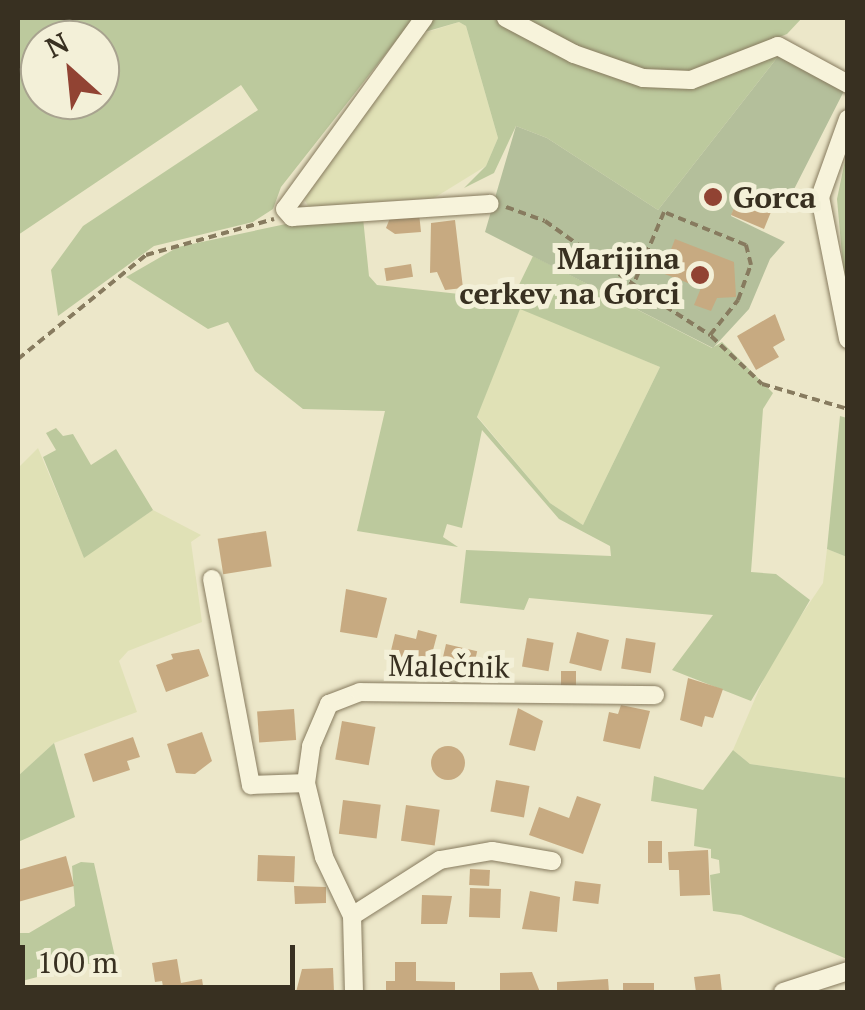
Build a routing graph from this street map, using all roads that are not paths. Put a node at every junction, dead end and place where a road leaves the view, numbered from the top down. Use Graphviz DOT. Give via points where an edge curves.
graph roads {
  1 [pos="424,18"];
  2 [pos="506,18"];
  3 [pos="848,84"];
  4 [pos="848,119"];
  5 [pos="490,204"];
  6 [pos="848,339"];
  7 [pos="212,579"];
  8 [pos="655,694"];
  9 [pos="306,784"];
  10 [pos="552,861"];
  11 [pos="352,916"];
  12 [pos="848,971"];
  13 [pos="354,992"];
  14 [pos="782,992"];
  1 -- 5 [label="street" via="293,192 287,212"];
  2 -- 3 [label="street" via="574,54 643,78 691,80 778,46"];
  4 -- 6 [label="street" via="820,196"];
  7 -- 9 [label="street" via="251,785"];
  8 -- 9 [label="street, Malečnik" via="347,694 323,715"];
  9 -- 11 [label="street, Malečnik" via="324,857"];
  10 -- 11 [label="street" via="492,851 440,860"];
  11 -- 13 [label="street, Malečnik"];
  12 -- 14 [label="street"];
}
